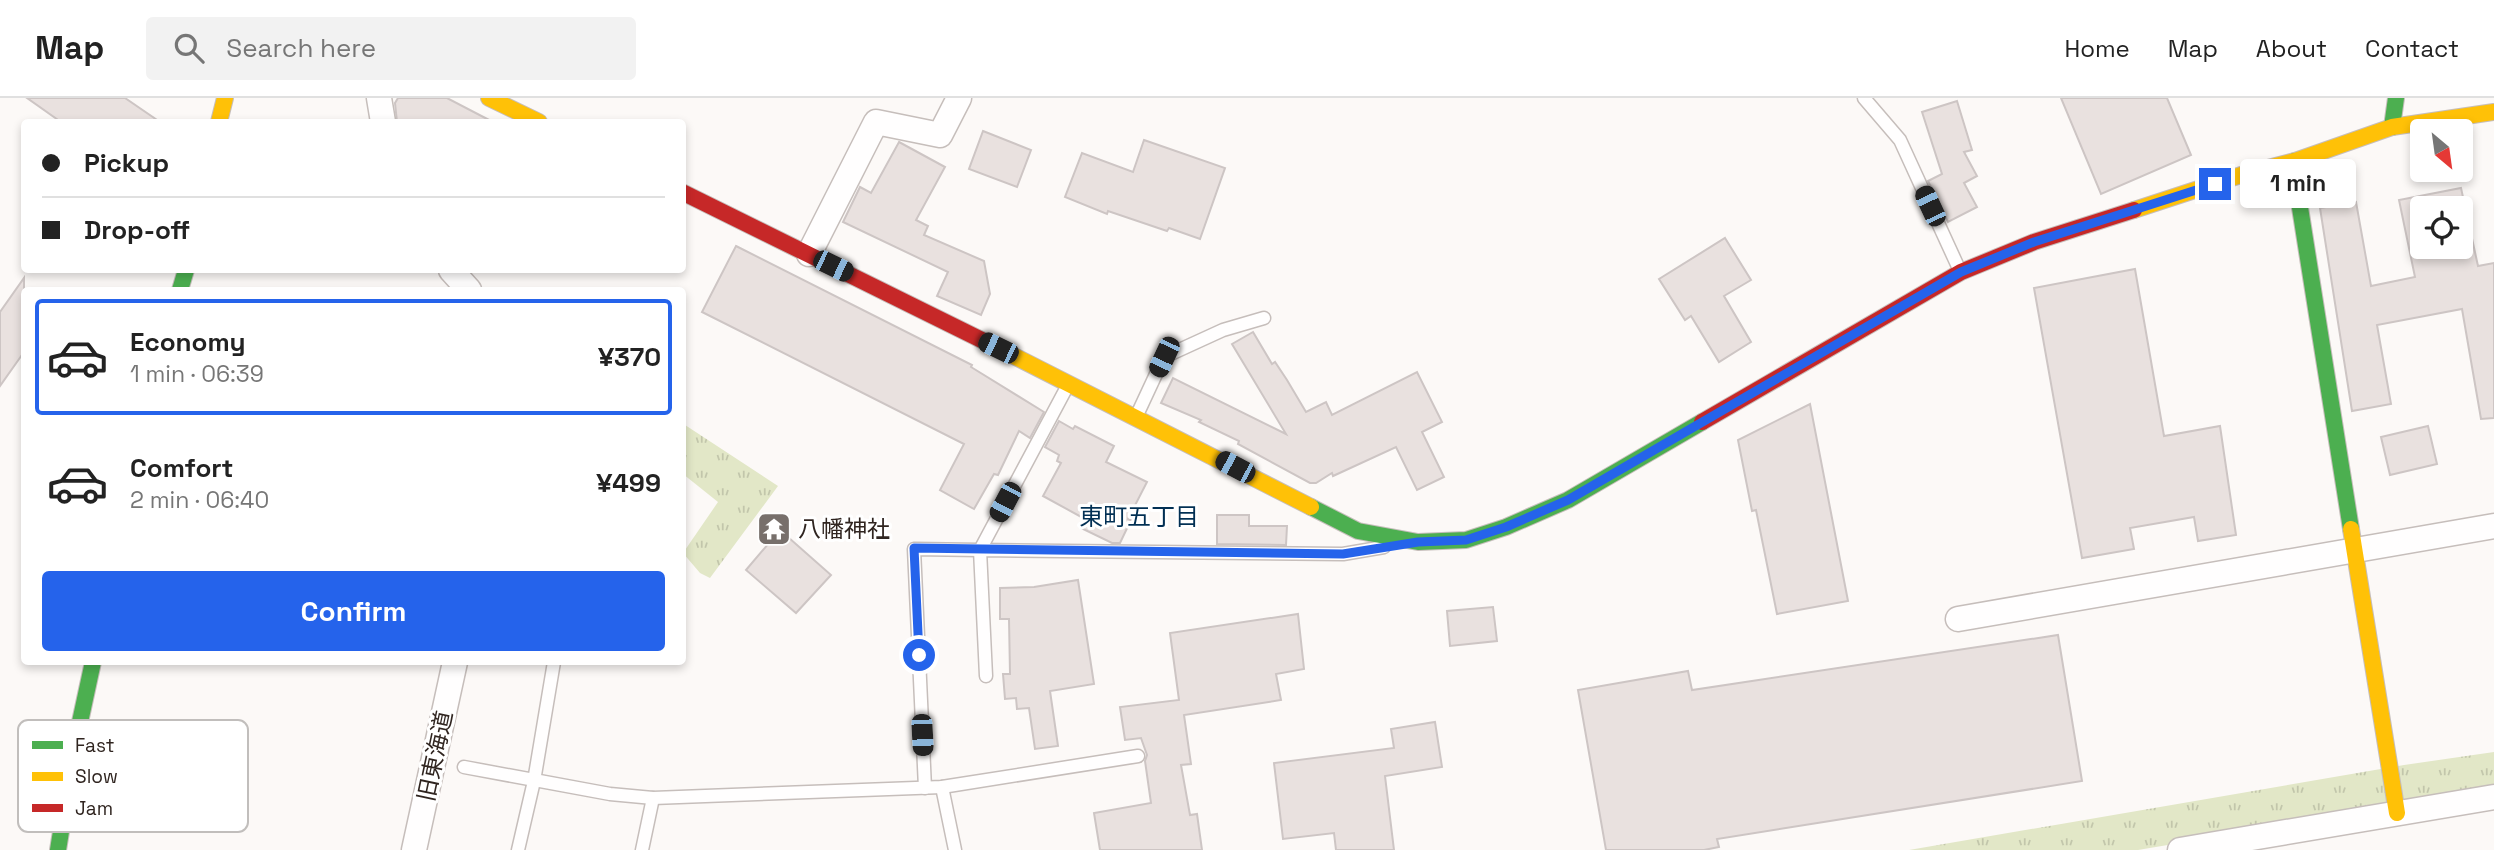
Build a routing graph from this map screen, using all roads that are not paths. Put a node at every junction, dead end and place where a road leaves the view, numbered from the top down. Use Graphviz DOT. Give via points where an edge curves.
graph roads {
  1 [pos="225,98"];
  2 [pos="379,98"];
  3 [pos="489,98"];
  4 [pos="959,98"];
  5 [pos="1864,98"];
  6 [pos="2396,98"];
  7 [pos="2494,113"];
  8 [pos="220,119"];
  9 [pos="382,119"];
  10 [pos="534,119"];
  11 [pos="2392,127"];
  12 [pos="2295,161"];
  13 [pos="686,194"];
  14 [pos="809,254"];
  15 [pos="1961,272"];
  16 [pos="454,273"];
  17 [pos="466,287"];
  18 [pos="1264,318"];
  19 [pos="1069,384"];
  20 [pos="1136,416"];
  21 [pos="2494,526"];
  22 [pos="1418,542"];
  23 [pos="2353,549"];
  24 [pos="980,550"];
  25 [pos="1958,619"];
  26 [pos="92,665"];
  27 [pos="454,665"];
  28 [pos="553,665"];
  29 [pos="986,677"];
  30 [pos="80,720"];
  31 [pos="1138,755"];
  32 [pos="464,767"];
  33 [pos="534,781"];
  34 [pos="942,787"];
  35 [pos="925,788"];
  36 [pos="2494,797"];
  37 [pos="653,798"];
  38 [pos="2397,813"];
  39 [pos="61,832"];
  40 [pos="58,850"];
  41 [pos="414,850"];
  42 [pos="518,850"];
  43 [pos="642,850"];
  44 [pos="955,850"];
  45 [pos="2180,850"];
  1 -- 8 [label="main road"];
  2 -- 9 [label="street"];
  3 -- 10 [label="main road"];
  4 -- 14 [label="street" via="940,135 876,122"];
  5 -- 15 [label="lane" via="1900,140"];
  6 -- 11 [label="main road"];
  7 -- 11 [label="main road"];
  11 -- 12 [label="main road"];
  12 -- 15 [label="main road" via="2034,242"];
  12 -- 23 [label="main road"];
  13 -- 14 [label="main road"];
  14 -- 19 [label="main road"];
  15 -- 22 [label="main road" via="1568,500 1466,540"];
  16 -- 17 [label="street"];
  18 -- 20 [label="lane" via="1223,330 1164,357"];
  19 -- 20 [label="main road"];
  19 -- 24 [label="lane"];
  20 -- 22 [label="main road" via="1357,531"];
  21 -- 23 [label="street"];
  22 -- 24 [label="lane" via="1343,554"];
  23 -- 25 [label="street"];
  23 -- 38 [label="main road"];
  24 -- 29 [label="lane"];
  24 -- 35 [label="lane" via="914,548"];
  26 -- 30 [label="main road"];
  27 -- 41 [label="street, 旧東海道"];
  28 -- 33 [label="lane"];
  31 -- 34 [label="lane"];
  32 -- 33 [label="lane"];
  33 -- 37 [label="lane"];
  33 -- 42 [label="lane"];
  34 -- 35 [label="lane"];
  34 -- 44 [label="lane"];
  35 -- 37 [label="lane"];
  36 -- 38 [label="street"];
  37 -- 43 [label="lane"];
  38 -- 45 [label="street"];
  39 -- 40 [label="main road"];
}
